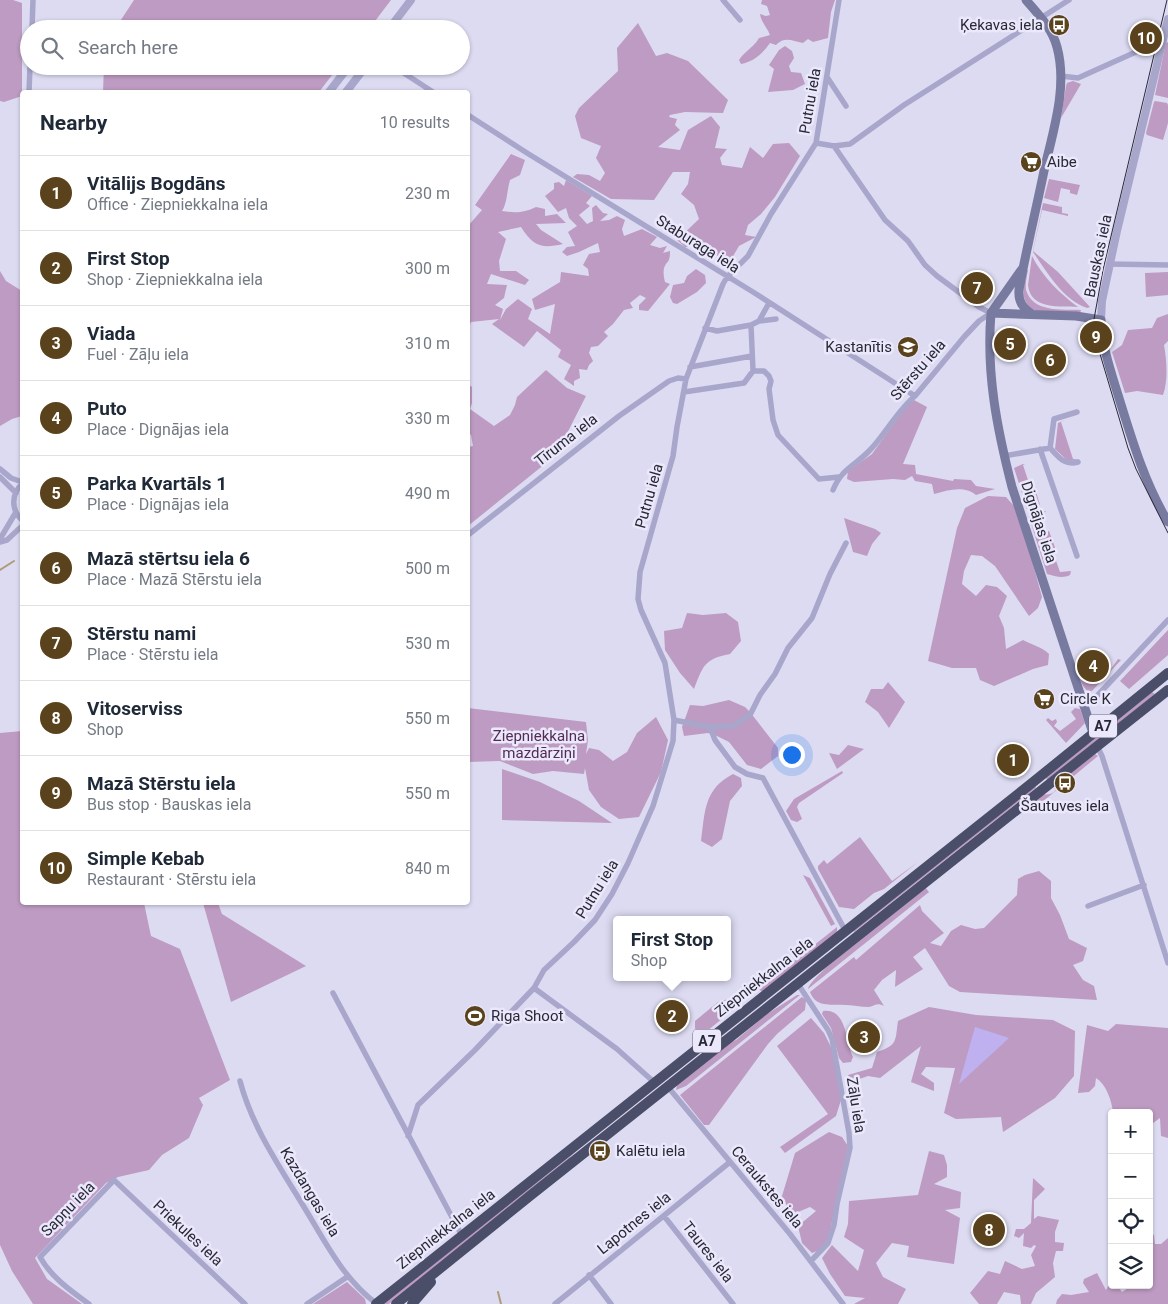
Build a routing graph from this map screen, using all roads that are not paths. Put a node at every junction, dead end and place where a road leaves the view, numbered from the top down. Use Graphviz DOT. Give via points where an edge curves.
graph roads {
  1 [pos="34,0"];
  2 [pos="411,0"];
  3 [pos="723,0"];
  4 [pos="839,0"];
  5 [pos="1026,0"];
  6 [pos="1065,1"];
  7 [pos="1041,18"];
  8 [pos="1168,19"];
  9 [pos="33,20"];
  10 [pos="397,20"];
  11 [pos="740,20"];
  12 [pos="1167,29"];
  13 [pos="1138,51"];
  14 [pos="30,75"];
  15 [pos="342,75"];
  16 [pos="359,75"];
  17 [pos="407,75"];
  18 [pos="1061,76"];
  19 [pos="827,77"];
  20 [pos="29,90"];
  21 [pos="331,90"];
  22 [pos="348,90"];
  23 [pos="430,90"];
  24 [pos="846,106"];
  25 [pos="470,116"];
  26 [pos="816,143"];
  27 [pos="834,146"];
  28 [pos="1109,264"];
  29 [pos="1168,265"];
  30 [pos="1023,267"];
  31 [pos="727,277"];
  32 [pos="768,303"];
  33 [pos="991,313"];
  34 [pos="1032,314"];
  35 [pos="776,319"];
  36 [pos="1101,320"];
  37 [pos="759,321"];
  38 [pos="750,325"];
  39 [pos="705,328"];
  40 [pos="752,356"];
  41 [pos="690,367"];
  42 [pos="753,371"];
  43 [pos="686,379"];
  44 [pos="684,392"];
  45 [pos="915,396"];
  46 [pos="1077,412"];
  47 [pos="1050,448"];
  48 [pos="1040,449"];
  49 [pos="1004,456"];
  50 [pos="1078,462"];
  51 [pos="0,469"];
  52 [pos="0,477"];
  53 [pos="838,477"];
  54 [pos="20,482"];
  55 [pos="20,486"];
  56 [pos="833,490"];
  57 [pos="16,493"];
  58 [pos="16,512"];
  59 [pos="20,517"];
  60 [pos="1168,522"];
  61 [pos="20,528"];
  62 [pos="470,532"];
  63 [pos="0,541"];
  64 [pos="846,543"];
  65 [pos="1077,556"];
  66 [pos="1168,620"];
  67 [pos="1168,673"];
  68 [pos="1152,686"];
  69 [pos="1164,693"];
  70 [pos="1084,702"];
  71 [pos="674,720"];
  72 [pos="710,727"];
  73 [pos="1094,734"];
  74 [pos="1097,746"];
  75 [pos="1037,779"];
  76 [pos="1045,787"];
  77 [pos="1144,885"];
  78 [pos="1088,906"];
  79 [pos="846,932"];
  80 [pos="848,944"];
  81 [pos="1168,962"];
  82 [pos="798,984"];
  83 [pos="534,988"];
  84 [pos="333,993"];
  85 [pos="722,1029"];
  86 [pos="728,1039"];
  87 [pos="240,1082"];
  88 [pos="655,1083"];
  89 [pos="668,1087"];
  90 [pos="408,1136"];
  91 [pos="730,1162"];
  92 [pos="114,1180"];
  93 [pos="664,1216"];
  94 [pos="462,1236"];
  95 [pos="811,1261"];
  96 [pos="448,1263"];
  97 [pos="347,1276"];
  98 [pos="589,1276"];
  99 [pos="87,1303"];
  100 [pos="245,1304"];
  101 [pos="306,1304"];
  102 [pos="376,1304"];
  103 [pos="396,1304"];
  104 [pos="412,1304"];
  105 [pos="555,1304"];
  106 [pos="611,1304"];
  107 [pos="733,1304"];
  108 [pos="843,1304"];
  1 -- 9 [label="street"];
  2 -- 10 [label="street"];
  3 -- 11 [label="street"];
  4 -- 19 [label="street, Putnu iela"];
  5 -- 7 [label="main road, Stērstu iela"];
  6 -- 7 [label="street"];
  7 -- 18 [label="main road, Stērstu iela" via="1057,46"];
  7 -- 27 [label="street" via="898,109 850,144"];
  8 -- 12 [label="street, Bauskas iela"];
  12 -- 28 [label="street, Bauskas iela"];
  13 -- 18 [label="street" via="1078,78"];
  14 -- 20 [label="street"];
  15 -- 21 [label="street"];
  16 -- 22 [label="street"];
  17 -- 23 [label="street"];
  18 -- 30 [label="main road, Stērstu iela" via="1056,118"];
  19 -- 24 [label="street"];
  19 -- 26 [label="street, Putnu iela"];
  25 -- 31 [label="street, Staburaga iela"];
  26 -- 27 [label="street"];
  26 -- 31 [label="street, Putnu iela" via="748,256"];
  27 -- 33 [label="street" via="885,220 908,241 925,265"];
  28 -- 29 [label="street"];
  28 -- 36 [label="street, Bauskas iela"];
  30 -- 33 [label="main road, Stērstu iela"];
  30 -- 34 [label="main road, Stērstu iela" via="1019,298 1022,306"];
  31 -- 32 [label="street, Staburaga iela"];
  31 -- 39 [label="street, Putnu iela"];
  32 -- 37 [label="street"];
  32 -- 45 [label="street, Staburaga iela"];
  33 -- 34 [label="main road"];
  33 -- 45 [label="street, Stērstu iela" via="964,337"];
  33 -- 49 [label="main road, Dignājas iela" via="989,357 995,416"];
  34 -- 36 [label="main road"];
  35 -- 37 [label="street"];
  36 -- 60 [label="main road, Bauskas iela" via="1104,350 1134,447"];
  37 -- 38 [label="street"];
  38 -- 39 [label="street" via="717,331"];
  38 -- 40 [label="street"];
  39 -- 41 [label="street, Putnu iela"];
  40 -- 41 [label="street"];
  40 -- 42 [label="street"];
  41 -- 43 [label="street, Putnu iela"];
  42 -- 44 [label="street" via="744,383"];
  42 -- 53 [label="street" via="764,371 771,381 773,420 778,435 819,479"];
  43 -- 44 [label="street, Putnu iela"];
  43 -- 62 [label="street, Tīruma iela" via="669,381 619,416"];
  44 -- 71 [label="street, Putnu iela" via="673,456 638,586 641,610 665,663"];
  45 -- 53 [label="street, Stērstu iela" via="906,403 869,452"];
  46 -- 47 [label="street" via="1054,419"];
  47 -- 48 [label="street"];
  47 -- 50 [label="street" via="1068,464"];
  48 -- 49 [label="street"];
  48 -- 65 [label="street"];
  49 -- 70 [label="main road, Dignājas iela"];
  51 -- 54 [label="street"];
  52 -- 57 [label="street"];
  53 -- 56 [label="street"];
  55 -- 57 [label="street"];
  57 -- 58 [label="street"];
  58 -- 59 [label="street"];
  58 -- 63 [label="street"];
  61 -- 63 [label="street" via="7,540"];
  64 -- 72 [label="street" via="814,613 788,648 750,715 733,726"];
  66 -- 70 [label="street" via="1097,696"];
  67 -- 68 [label="highway, Ziepniekkalna iela / A7"];
  68 -- 69 [label="highway" via="1162,688"];
  68 -- 73 [label="highway, Ziepniekkalna iela / A7"];
  69 -- 74 [label="highway, Ziepniekkalna iela / A7"];
  70 -- 73 [label="main road, Dignājas iela"];
  71 -- 72 [label="street"];
  71 -- 83 [label="street, Putnu iela" via="673,741 653,806 612,894 595,920 544,970"];
  72 -- 79 [label="street" via="715,740 735,767 763,778"];
  73 -- 75 [label="highway, Ziepniekkalna iela / A7"];
  74 -- 76 [label="highway, Ziepniekkalna iela / A7"];
  74 -- 77 [label="street"];
  75 -- 76 [label="highway"];
  75 -- 79 [label="highway, Ziepniekkalna iela / A7"];
  76 -- 80 [label="highway, Ziepniekkalna iela / A7"];
  77 -- 78 [label="street"];
  77 -- 81 [label="street"];
  79 -- 80 [label="highway" via="850,938"];
  79 -- 85 [label="highway, Ziepniekkalna iela / A7"];
  80 -- 82 [label="highway, Ziepniekkalna iela / A7"];
  82 -- 86 [label="highway, Ziepniekkalna iela / A7"];
  82 -- 95 [label="street, Zāļu iela" via="832,1039 850,1148 828,1243"];
  83 -- 88 [label="street" via="617,1049"];
  83 -- 90 [label="street, Putnu iela" via="418,1105"];
  84 -- 90 [label="street"];
  85 -- 86 [label="highway" via="723,1036"];
  85 -- 88 [label="highway, Ziepniekkalna iela / A7"];
  86 -- 89 [label="highway, Ziepniekkalna iela / A7"];
  87 -- 97 [label="street, Kazdangas iela" via="262,1138"];
  88 -- 94 [label="highway, Ziepniekkalna iela / A7"];
  89 -- 91 [label="street, Ceraukstes iela"];
  89 -- 96 [label="highway, Ziepniekkalna iela / A7"];
  90 -- 94 [label="street"];
  91 -- 93 [label="street, Lapotnes iela"];
  91 -- 95 [label="street, Ceraukstes iela"];
  92 -- 99 [label="street, Sapņu iela" via="40,1257 58,1280"];
  92 -- 100 [label="street, Priekules iela"];
  93 -- 98 [label="street, Lapotnes iela"];
  93 -- 107 [label="street, Taures iela"];
  94 -- 102 [label="highway, Ziepniekkalna iela / A7"];
  95 -- 108 [label="street, Ceraukstes iela"];
  96 -- 103 [label="highway, Ziepniekkalna iela / A7"];
  96 -- 104 [label="highway"];
  97 -- 101 [label="street"];
  97 -- 102 [label="street, Kazdangas iela"];
  98 -- 105 [label="street, Lapotnes iela"];
  98 -- 106 [label="street"];
}
